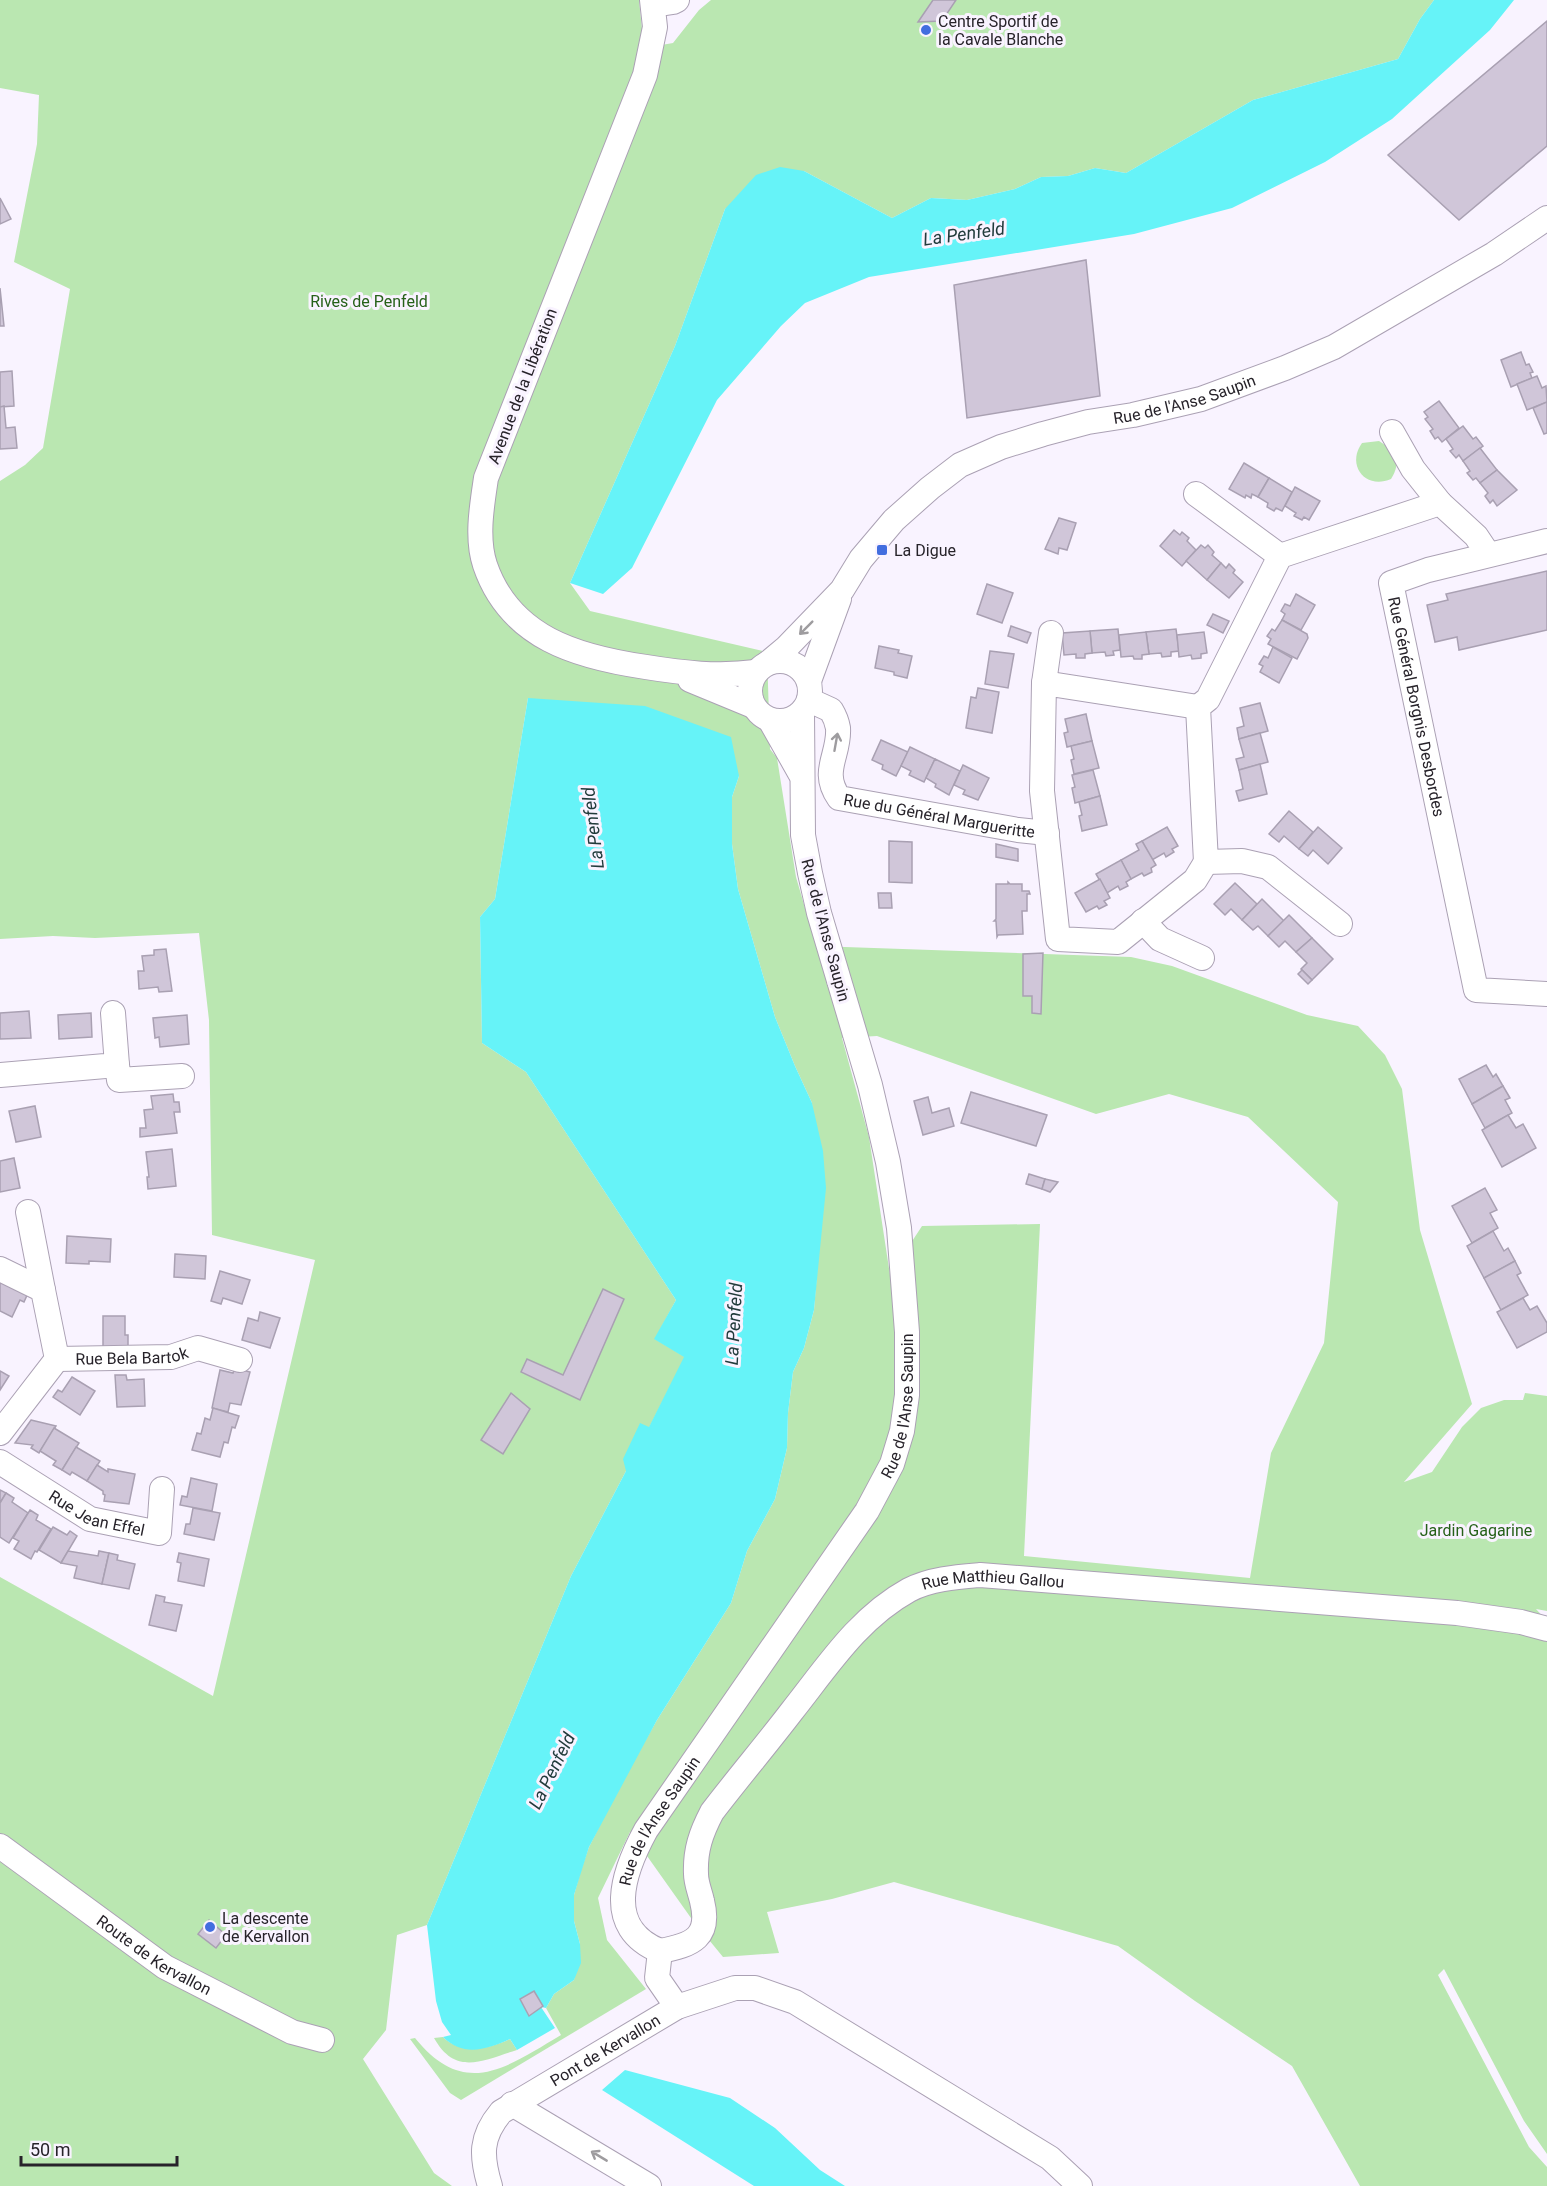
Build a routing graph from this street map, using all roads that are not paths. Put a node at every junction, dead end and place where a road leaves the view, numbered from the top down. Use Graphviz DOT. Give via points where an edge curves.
graph roads {
  1 [pos="677,0"];
  2 [pos="653,2"];
  3 [pos="1547,218"];
  4 [pos="1392,432"];
  5 [pos="1196,494"];
  6 [pos="1440,503"];
  7 [pos="1547,541"];
  8 [pos="1488,554"];
  9 [pos="1280,555"];
  10 [pos="842,590"];
  11 [pos="1051,633"];
  12 [pos="762,668"];
  13 [pos="668,671"];
  14 [pos="1044,683"];
  15 [pos="807,698"];
  16 [pos="1198,707"];
  17 [pos="761,713"];
  18 [pos="801,775"];
  19 [pos="1047,833"];
  20 [pos="1206,862"];
  21 [pos="1143,921"];
  22 [pos="1340,924"];
  23 [pos="1202,958"];
  24 [pos="1547,994"];
  25 [pos="114,1013"];
  26 [pos="117,1065"];
  27 [pos="0,1075"];
  28 [pos="182,1076"];
  29 [pos="28,1212"];
  30 [pos="0,1269"];
  31 [pos="43,1290"];
  32 [pos="57,1359"];
  33 [pos="240,1359"];
  34 [pos="0,1433"];
  35 [pos="0,1462"];
  36 [pos="162,1489"];
  37 [pos="1547,1629"];
  38 [pos="0,1845"];
  39 [pos="660,1951"];
  40 [pos="677,2007"];
  41 [pos="322,2040"];
  42 [pos="522,2098"];
  43 [pos="490,2186"];
  44 [pos="649,2186"];
  45 [pos="1080,2186"];
  1 -- 2 [label="street"];
  2 -- 13 [label="street, Avenue de la Libération" via="655,27 645,75 486,478 481,530 484,562 490,577 512,612 527,626 563,647 591,657"];
  3 -- 10 [label="street, Rue de l'Anse Saupin" via="1494,254 1334,347 1295,364 1201,399 1088,422 1001,447 931,474 861,559"];
  4 -- 6 [label="street" via="1413,469"];
  5 -- 9 [label="street"];
  6 -- 8 [label="street" via="1476,536"];
  6 -- 9 [label="street"];
  7 -- 8 [label="street, Rue Général Borgnis Desbordes"];
  8 -- 24 [label="street, Rue Général Borgnis Desbordes" via="1390,583 1476,990"];
  9 -- 16 [label="street" via="1208,699"];
  10 -- 12 [label="street, Rue de l'Anse Saupin, one-way"];
  10 -- 15 [label="street, Rue de l'Anse Saupin"];
  11 -- 14 [label="street, Rue du Général Margueritte"];
  12 -- 13 [label="street, Avenue de la Libération" via="722,675"];
  12 -- 15 [label="street" via="778,660 789,661 804,672"];
  12 -- 17 [label="street" via="750,686 750,697"];
  13 -- 17 [label="street, Avenue de la Libération"];
  14 -- 16 [label="street"];
  14 -- 19 [label="street, Rue du Général Margueritte" via="1042,791"];
  15 -- 17 [label="street" via="789,720 779,722"];
  15 -- 18 [label="street, Rue de l'Anse Saupin"];
  19 -- 15 [label="street, Rue du Général Margueritte, one-way" via="839,798 832,787 831,772 836,720 831,710"];
  16 -- 20 [label="street"];
  17 -- 18 [label="street, Rue de l'Anse Saupin"];
  18 -- 39 [label="street, Rue de l'Anse Saupin" via="803,835 819,913 870,1085 888,1161 903,1274 907,1395 892,1464 867,1511 633,1854 622,1896 624,1914 639,1940"];
  19 -- 21 [label="street, Rue du Général Margueritte" via="1058,939 1118,942"];
  20 -- 21 [label="street, Rue du Général Margueritte" via="1195,880"];
  20 -- 22 [label="street" via="1242,861 1268,867"];
  21 -- 23 [label="street" via="1160,939"];
  25 -- 26 [label="street"];
  26 -- 27 [label="street"];
  26 -- 28 [label="street" via="118,1080"];
  29 -- 31 [label="street"];
  30 -- 31 [label="street"];
  31 -- 32 [label="street"];
  32 -- 33 [label="street, Rue Bela Bartok" via="171,1357 198,1348"];
  32 -- 34 [label="street"];
  35 -- 36 [label="street, Rue Jean Effel" via="90,1519 159,1533"];
  37 -- 39 [label="street, Rue Matthieu Gallou" via="1457,1612 980,1575 923,1584 877,1612 849,1638 712,1812 700,1836 696,1857 705,1926 692,1941"];
  38 -- 41 [label="street, Route de Kervallon" via="165,1967 292,2031"];
  39 -- 40 [label="street" via="657,1978"];
  40 -- 42 [label="street, Pont de Kervallon"];
  40 -- 45 [label="street, Pont de Kervallon" via="735,1988 755,1988 789,1999 1050,2158"];
  42 -- 43 [label="street, Pont de Kervallon" via="501,2112 485,2138 483,2154"];
  44 -- 42 [label="street, one-way"];
}
